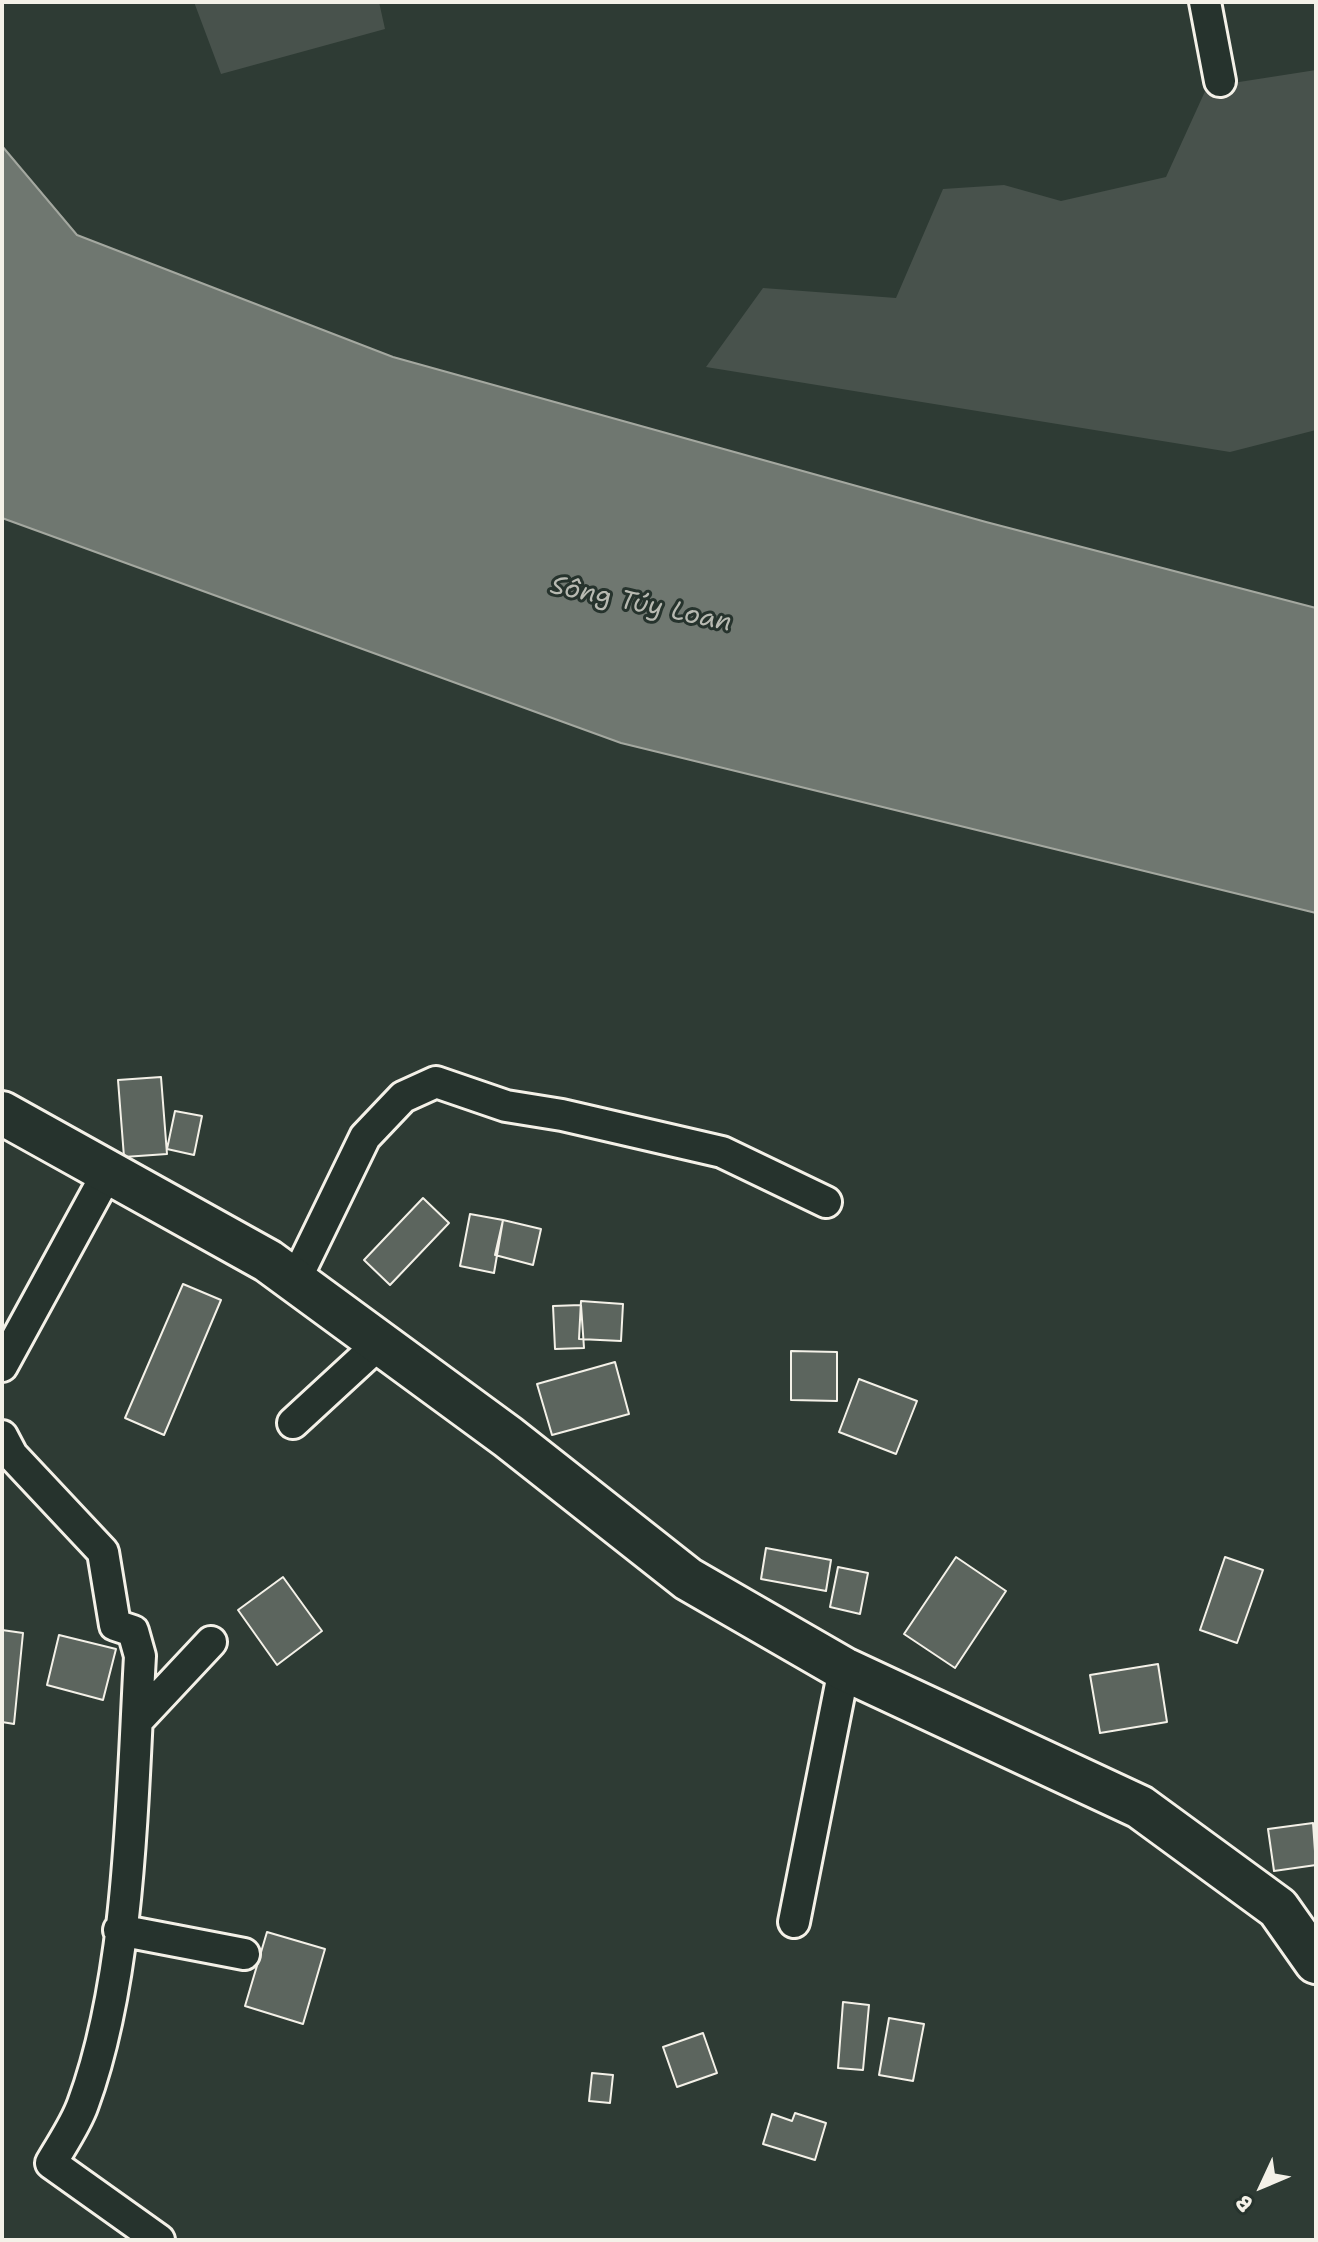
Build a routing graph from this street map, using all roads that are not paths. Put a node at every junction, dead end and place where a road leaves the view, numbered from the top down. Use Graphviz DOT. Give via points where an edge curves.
graph roads {
  1 [pos="1205,2"];
  2 [pos="1220,81"];
  3 [pos="2,1113"];
  4 [pos="108,1172"];
  5 [pos="826,1202"];
  6 [pos="295,1281"];
  7 [pos="381,1342"];
  8 [pos="2,1366"];
  9 [pos="293,1423"];
  10 [pos="2,1436"];
  11 [pos="211,1642"];
  12 [pos="844,1669"];
  13 [pos="137,1721"];
  14 [pos="794,1922"];
  15 [pos="119,1930"];
  16 [pos="244,1954"];
  17 [pos="1316,1962"];
  18 [pos="159,2240"];
  1 -- 2 [label="street"];
  3 -- 4 [label="street"];
  4 -- 6 [label="street"];
  4 -- 8 [label="street"];
  5 -- 6 [label="street" via="722,1152 506,1106 436,1082 403,1097 365,1137"];
  6 -- 7 [label="street"];
  7 -- 9 [label="street"];
  7 -- 12 [label="street" via="688,1579"];
  10 -- 13 [label="street" via="12,1455 103,1552 115,1625 133,1631 140,1656"];
  11 -- 13 [label="street"];
  12 -- 14 [label="street"];
  12 -- 17 [label="street" via="1140,1807 1278,1908"];
  13 -- 15 [label="street"];
  15 -- 16 [label="street"];
  15 -- 18 [label="street" via="106,2030 83,2107 51,2163"];
}
